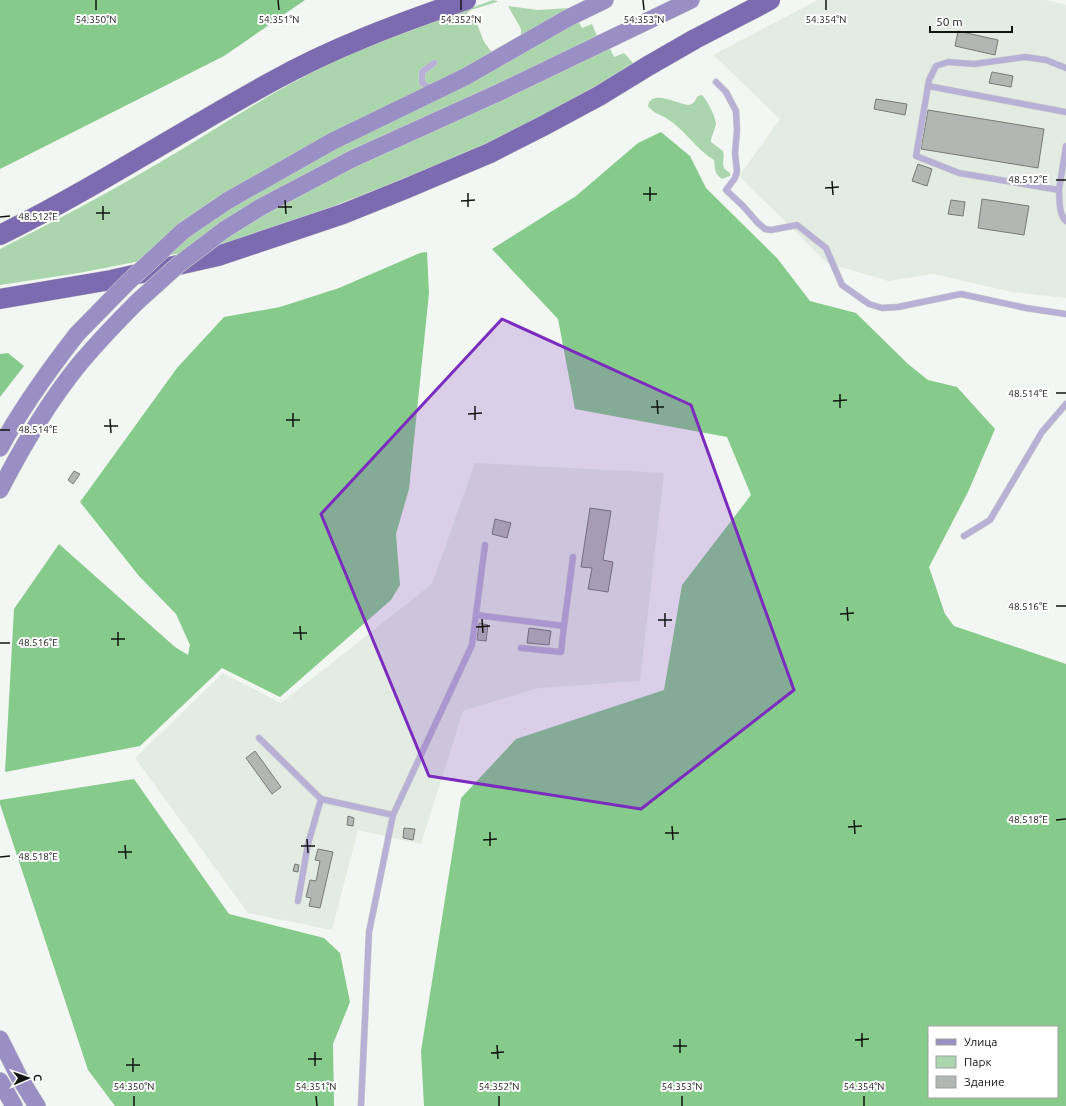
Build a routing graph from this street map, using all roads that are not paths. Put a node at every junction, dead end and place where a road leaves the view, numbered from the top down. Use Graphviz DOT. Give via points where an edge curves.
graph roads {
  1 [pos="466,0"];
  2 [pos="605,0"];
  3 [pos="692,0"];
  4 [pos="770,0"];
  5 [pos="434,63"];
  6 [pos="1066,68"];
  7 [pos="716,82"];
  8 [pos="928,86"];
  9 [pos="434,91"];
  10 [pos="1066,112"];
  11 [pos="1066,146"];
  12 [pos="1059,190"];
  13 [pos="1066,220"];
  14 [pos="0,235"];
  15 [pos="0,299"];
  16 [pos="1066,314"];
  17 [pos="1066,404"];
  18 [pos="0,448"];
  19 [pos="0,490"];
  20 [pos="964,536"];
  21 [pos="485,545"];
  22 [pos="574,557"];
  23 [pos="476,615"];
  24 [pos="564,626"];
  25 [pos="521,648"];
  26 [pos="259,738"];
  27 [pos="321,799"];
  28 [pos="393,815"];
  29 [pos="298,901"];
  30 [pos="0,1039"];
  31 [pos="0,1081"];
  32 [pos="14,1106"];
  33 [pos="37,1106"];
  34 [pos="361,1106"];
  1 -- 14 [label="highway" via="410,19 331,52 272,81 44,214"];
  2 -- 9 [label="main road"];
  3 -- 19 [label="main road, bridge" via="500,92 352,159 261,207 224,230 178,265 137,302 81,362 18,455"];
  4 -- 15 [label="highway" via="695,39 586,103 490,153 343,214 218,256 111,280"];
  5 -- 9 [label="lane" via="422,72 422,83"];
  6 -- 8 [label="lane" via="1046,60 1025,57 974,64 948,62 936,66"];
  7 -- 16 [label="lane" via="726,92 736,111 737,171 726,190 765,229 797,225 826,248 842,285 869,304 882,308 898,307 961,294"];
  8 -- 10 [label="lane"];
  8 -- 12 [label="lane" via="916,156 959,173"];
  9 -- 18 [label="main road, bridge" via="287,166 227,201 184,231 127,283 77,334 24,405"];
  11 -- 12 [label="lane"];
  12 -- 13 [label="lane" via="1062,217"];
  17 -- 20 [label="lane" via="1042,432 990,520"];
  21 -- 23 [label="lane"];
  22 -- 24 [label="lane"];
  23 -- 24 [label="lane"];
  23 -- 28 [label="lane" via="472,645"];
  24 -- 25 [label="lane" via="561,652"];
  26 -- 27 [label="lane"];
  27 -- 28 [label="lane"];
  27 -- 29 [label="lane" via="308,844"];
  28 -- 34 [label="lane" via="369,932"];
  30 -- 33 [label="main road"];
  31 -- 32 [label="main road"];
}
